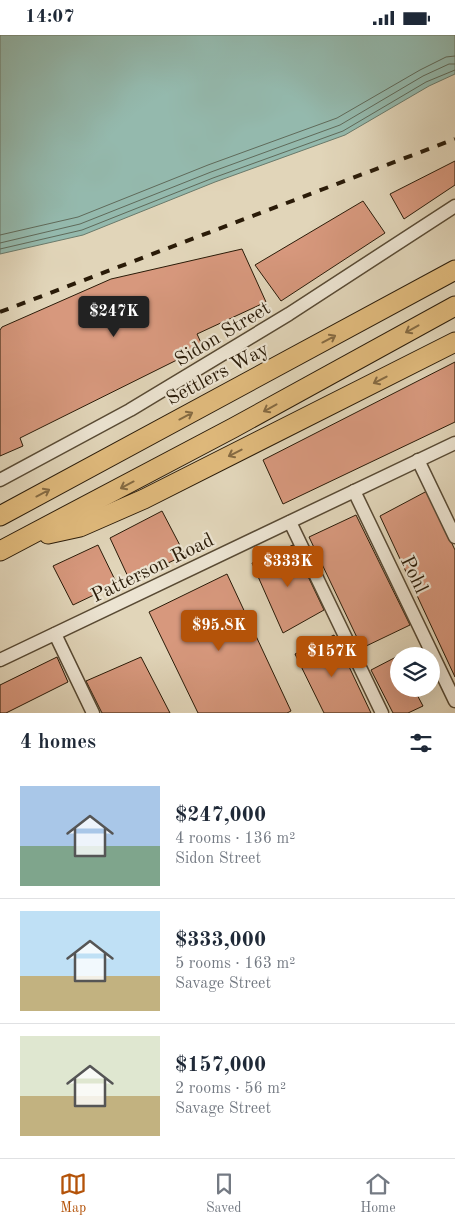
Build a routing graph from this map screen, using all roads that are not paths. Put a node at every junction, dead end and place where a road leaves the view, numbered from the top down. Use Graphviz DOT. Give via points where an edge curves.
graph roads {
  1 [pos="455,206"];
  2 [pos="455,269"];
  3 [pos="455,306"];
  4 [pos="455,342"];
  5 [pos="455,443"];
  6 [pos="418,460"];
  7 [pos="0,479"];
  8 [pos="354,491"];
  9 [pos="0,516"];
  10 [pos="290,521"];
  11 [pos="455,537"];
  12 [pos="22,541"];
  13 [pos="0,551"];
  14 [pos="55,634"];
  15 [pos="0,660"];
  16 [pos="455,701"];
  17 [pos="93,713"];
  18 [pos="382,713"];
  1 -- 7 [label="street, Sidon Street" via="256,335 130,410"];
  9 -- 2 [label="highway, Settlers Way, one-way"];
  3 -- 12 [label="highway, one-way"];
  4 -- 12 [label="highway, one-way" via="96,521"];
  5 -- 6 [label="street, Patterson Road"];
  6 -- 8 [label="street, Patterson Road"];
  6 -- 11 [label="street"];
  8 -- 10 [label="street, Patterson Road"];
  8 -- 16 [label="street, Pohl"];
  10 -- 14 [label="street, Patterson Road"];
  10 -- 18 [label="street"];
  12 -- 13 [label="highway"];
  14 -- 15 [label="street, Patterson Road"];
  14 -- 17 [label="street"];
}
